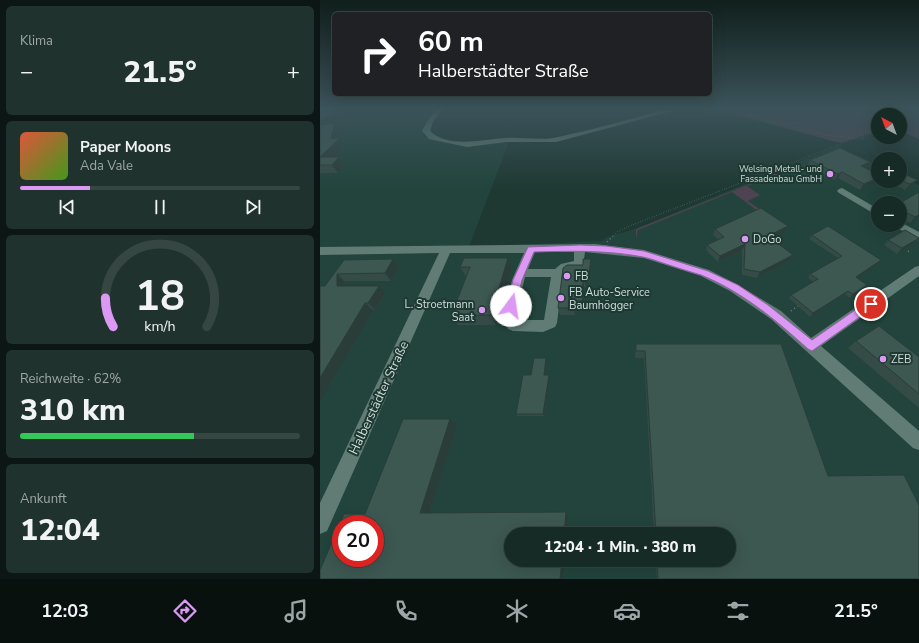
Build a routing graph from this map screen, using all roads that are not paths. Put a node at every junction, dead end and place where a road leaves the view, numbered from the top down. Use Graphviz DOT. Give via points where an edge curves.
graph roads {
  1 [pos="431,136"];
  2 [pos="572,136"];
  3 [pos="842,191"];
  4 [pos="871,209"];
  5 [pos="907,229"];
  6 [pos="919,236"];
  7 [pos="580,248"];
  8 [pos="531,249"];
  9 [pos="446,250"];
  10 [pos="320,251"];
  11 [pos="919,270"];
  12 [pos="521,273"];
  13 [pos="558,273"];
  14 [pos="812,346"];
  15 [pos="919,442"];
  16 [pos="320,524"];
  1 -- 2 [label="street" via="468,145 506,140 556,140"];
  3 -- 4 [label="street"];
  5 -- 6 [label="street"];
  7 -- 8 [label="street"];
  7 -- 13 [label="street" via="579,263 565,266"];
  7 -- 14 [label="street" via="658,257 720,280 765,307"];
  8 -- 9 [label="street"];
  8 -- 12 [label="street"];
  9 -- 10 [label="street"];
  9 -- 16 [label="street, Halberstädter Straße"];
  11 -- 14 [label="street"];
  12 -- 13 [label="street"];
  12 -- 13 [label="street" via="508,319 513,325 543,326 550,323"];
  14 -- 15 [label="street"];
}
